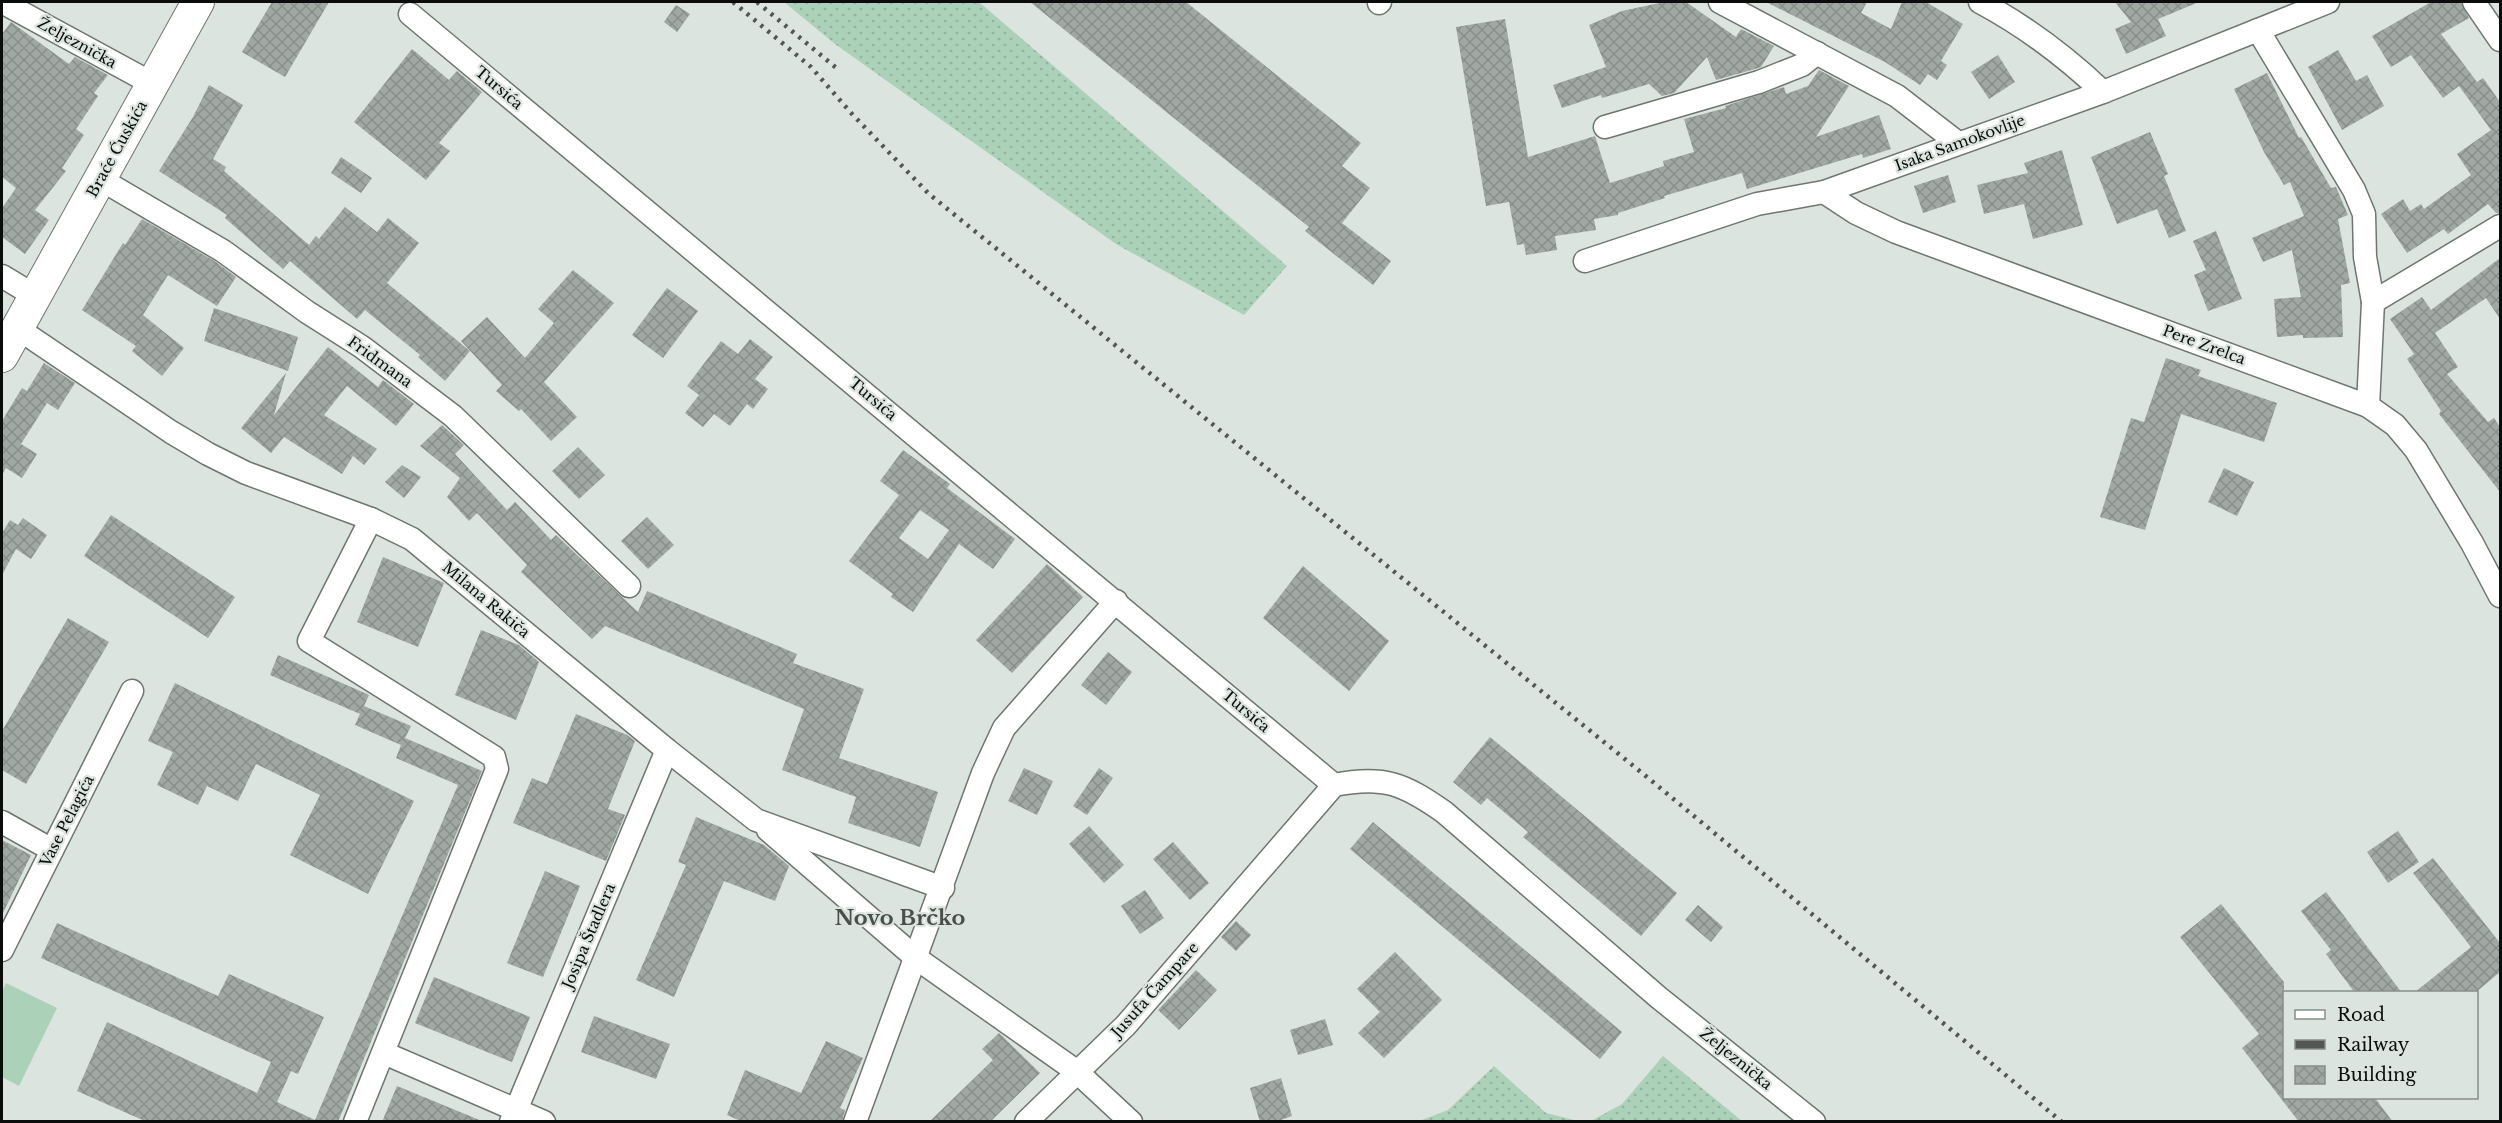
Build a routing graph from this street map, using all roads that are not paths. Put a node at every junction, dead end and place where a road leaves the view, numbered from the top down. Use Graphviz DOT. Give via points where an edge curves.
graph roads {
  1 [pos="2,2"];
  2 [pos="198,2"];
  3 [pos="1720,2"];
  4 [pos="1980,2"];
  5 [pos="2328,2"];
  6 [pos="2474,2"];
  7 [pos="410,14"];
  8 [pos="2258,30"];
  9 [pos="2500,40"];
  10 [pos="1817,53"];
  11 [pos="153,84"];
  12 [pos="2103,92"];
  13 [pos="1605,127"];
  14 [pos="1958,143"];
  15 [pos="100,179"];
  16 [pos="1824,192"];
  17 [pos="2500,226"];
  18 [pos="1585,261"];
  19 [pos="2,276"];
  20 [pos="35,296"];
  21 [pos="2373,302"];
  22 [pos="17,328"];
  23 [pos="2,356"];
  24 [pos="2368,406"];
  25 [pos="371,519"];
  26 [pos="629,586"];
  27 [pos="2500,596"];
  28 [pos="1116,601"];
  29 [pos="132,691"];
  30 [pos="667,750"];
  31 [pos="1334,785"];
  32 [pos="756,820"];
  33 [pos="2,822"];
  34 [pos="52,850"];
  35 [pos="943,888"];
  36 [pos="2,950"];
  37 [pos="916,958"];
  38 [pos="384,1053"];
  39 [pos="1076,1071"];
  40 [pos="513,1116"];
  41 [pos="355,1122"];
  42 [pos="544,1122"];
  43 [pos="855,1122"];
  44 [pos="1026,1122"];
  45 [pos="1131,1122"];
  46 [pos="1814,1122"];
  1 -- 11 [label="street, Željeznička"];
  2 -- 11 [label="main road, Braće Ćuskića"];
  3 -- 10 [label="street"];
  4 -- 12 [label="street" via="2068,59"];
  5 -- 8 [label="street, Isaka Samokovlije"];
  6 -- 9 [label="street"];
  7 -- 28 [label="street, Tursića"];
  8 -- 12 [label="street, Isaka Samokovlije"];
  8 -- 21 [label="street" via="2354,190 2364,214 2365,257"];
  10 -- 13 [label="street" via="1802,65 1759,82"];
  10 -- 14 [label="street" via="1897,96"];
  11 -- 15 [label="main road, Braće Ćuskića"];
  12 -- 14 [label="street, Isaka Samokovlije"];
  14 -- 16 [label="street, Isaka Samokovlije"];
  15 -- 20 [label="main road, Braće Ćuskića"];
  15 -- 26 [label="street, Fridmana" via="223,251 362,347 453,416"];
  16 -- 18 [label="street, Isaka Samokovlije" via="1757,204"];
  16 -- 24 [label="street, Pere Zrelca" via="1896,232"];
  17 -- 21 [label="street"];
  19 -- 20 [label="street"];
  20 -- 22 [label="main road, Braće Ćuskića"];
  21 -- 24 [label="street"];
  22 -- 23 [label="main road, Braće Ćuskića"];
  22 -- 25 [label="street, Milana Rakiča" via="208,454 246,473"];
  24 -- 27 [label="street, Pere Zrelca" via="2395,425 2416,450"];
  25 -- 30 [label="street, Milana Rakiča" via="412,539"];
  25 -- 38 [label="street" via="309,641 494,758 497,769"];
  28 -- 31 [label="street, Tursića"];
  28 -- 35 [label="street" via="1004,728 983,773"];
  29 -- 34 [label="street, Vase Pelagića"];
  30 -- 32 [label="street, Milana Rakiča"];
  30 -- 40 [label="street, Josipa Štadlera"];
  31 -- 39 [label="street, Jusufa Čampare" via="1126,1024"];
  31 -- 46 [label="street, Željeznička" via="1352,781 1396,783 1444,812 1658,997"];
  32 -- 35 [label="street, Milana Rakiča"];
  32 -- 37 [label="street"];
  33 -- 34 [label="street"];
  34 -- 36 [label="street, Vase Pelagića"];
  35 -- 37 [label="street"];
  37 -- 39 [label="street"];
  37 -- 43 [label="street"];
  38 -- 40 [label="street"];
  38 -- 41 [label="street"];
  39 -- 44 [label="street, Jusufa Čampare"];
  39 -- 45 [label="street"];
  40 -- 42 [label="street"];
}
